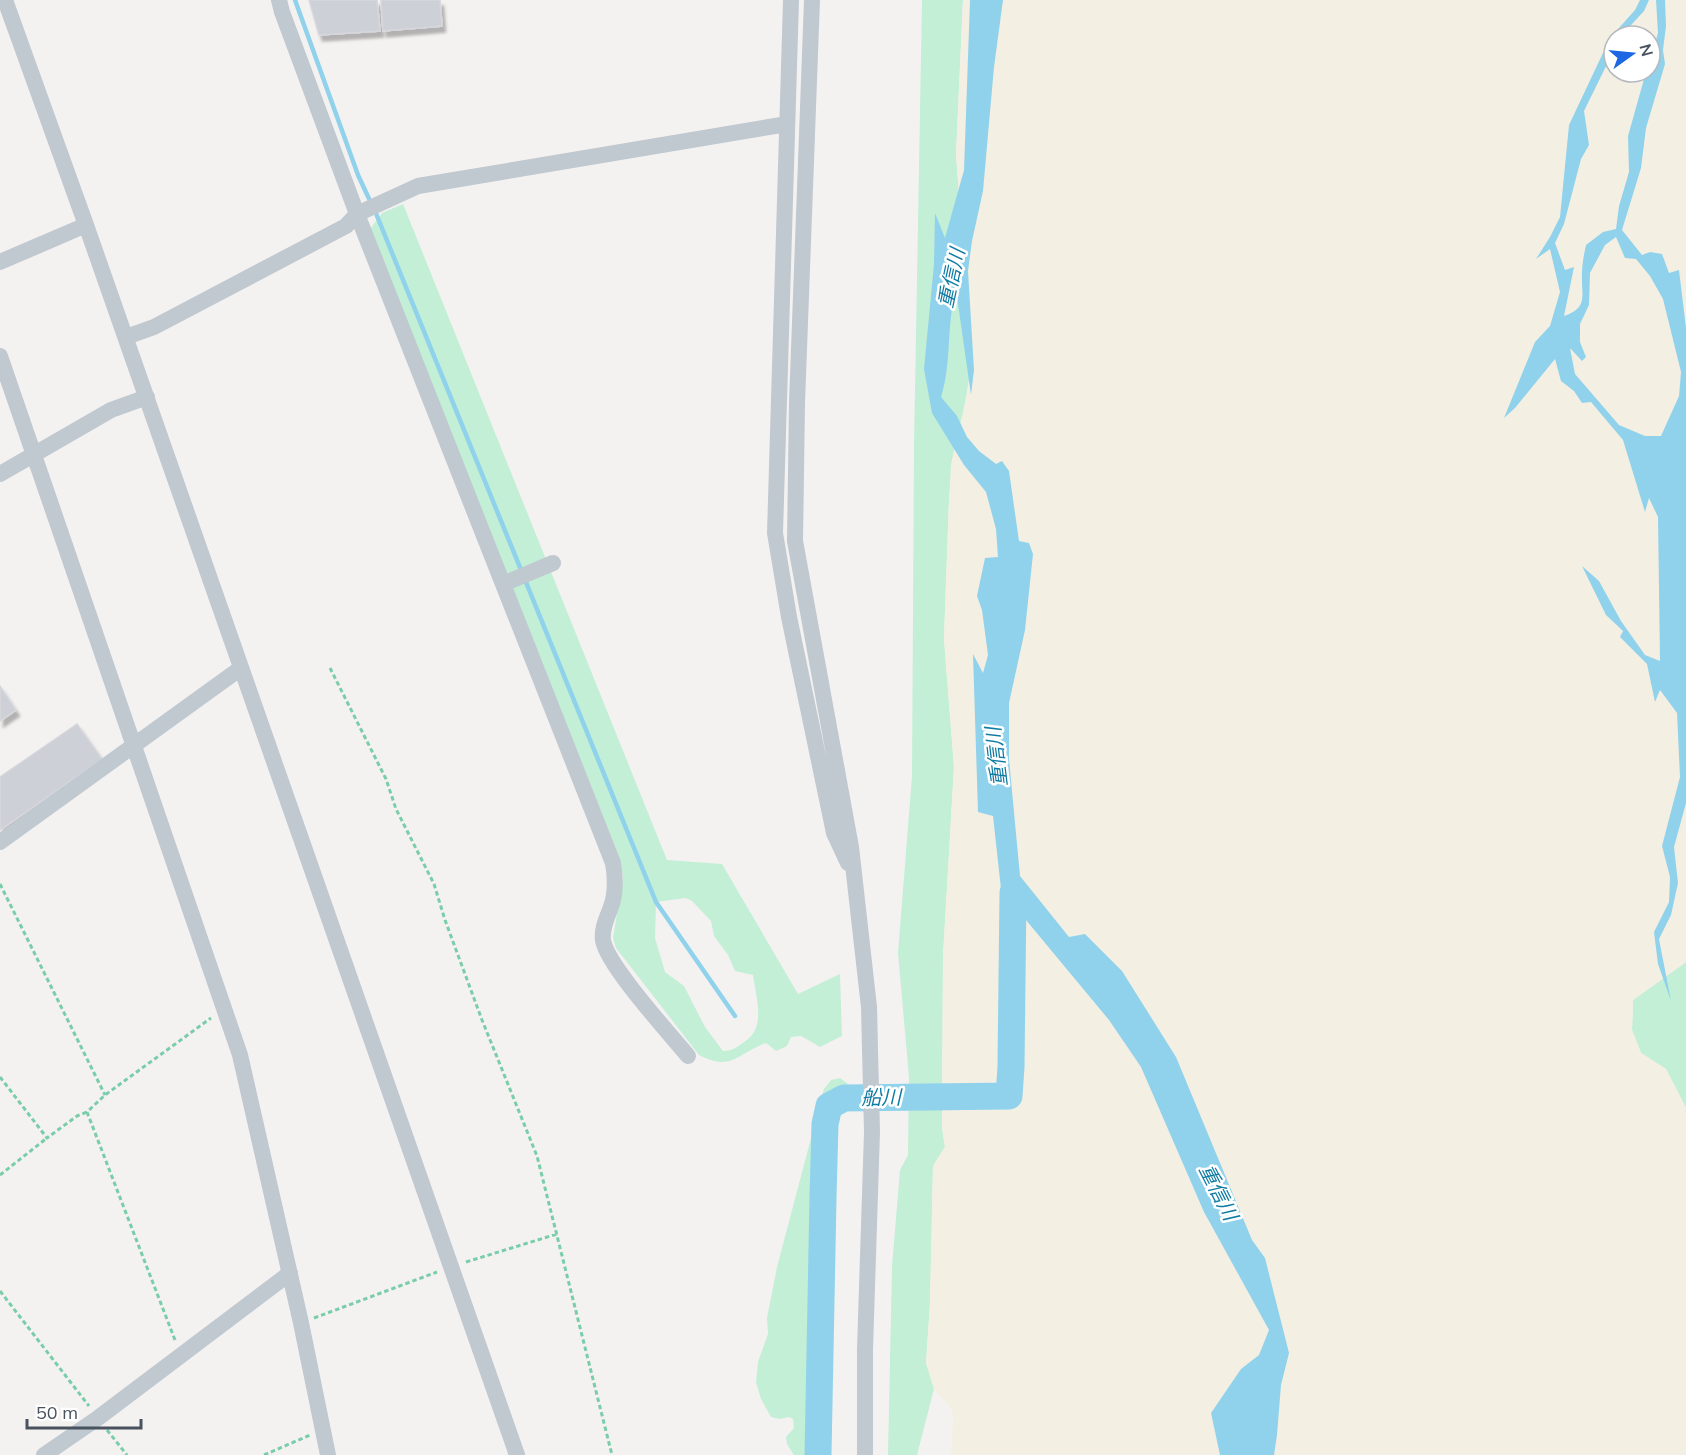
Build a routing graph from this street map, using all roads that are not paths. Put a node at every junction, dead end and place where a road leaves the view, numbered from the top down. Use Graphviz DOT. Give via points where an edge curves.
graph roads {
  1 [pos="5,0"];
  2 [pos="279,0"];
  3 [pos="791,0"];
  4 [pos="812,0"];
  5 [pos="787,124"];
  6 [pos="357,214"];
  7 [pos="86,225"];
  8 [pos="0,262"];
  9 [pos="126,337"];
  10 [pos="0,356"];
  11 [pos="147,397"];
  12 [pos="33,455"];
  13 [pos="0,474"];
  14 [pos="551,564"];
  15 [pos="506,583"];
  16 [pos="241,668"];
  17 [pos="134,747"];
  18 [pos="0,842"];
  19 [pos="856,882"];
  20 [pos="688,1056"];
  21 [pos="290,1273"];
  22 [pos="44,1455"];
  23 [pos="328,1455"];
  24 [pos="517,1455"];
  25 [pos="865,1455"];
  1 -- 7 [label="street"];
  2 -- 6 [label="street"];
  3 -- 5 [label="street"];
  4 -- 19 [label="street" via="795,541"];
  5 -- 6 [label="street" via="418,186"];
  5 -- 19 [label="street" via="775,533 834,833"];
  6 -- 9 [label="street" via="346,226 286,258 154,327"];
  6 -- 15 [label="street"];
  7 -- 8 [label="street"];
  7 -- 9 [label="street"];
  9 -- 11 [label="street"];
  10 -- 12 [label="street"];
  11 -- 12 [label="street" via="111,410"];
  11 -- 16 [label="street"];
  12 -- 13 [label="street"];
  12 -- 17 [label="street"];
  14 -- 15 [label="street"];
  15 -- 20 [label="street" via="613,863 614,899 603,939 608,954"];
  16 -- 17 [label="street"];
  16 -- 24 [label="street"];
  17 -- 18 [label="street"];
  17 -- 21 [label="street" via="240,1055"];
  19 -- 25 [label="street" via="869,1007 872,1132"];
  21 -- 22 [label="street" via="98,1419"];
  21 -- 23 [label="street"];
}
